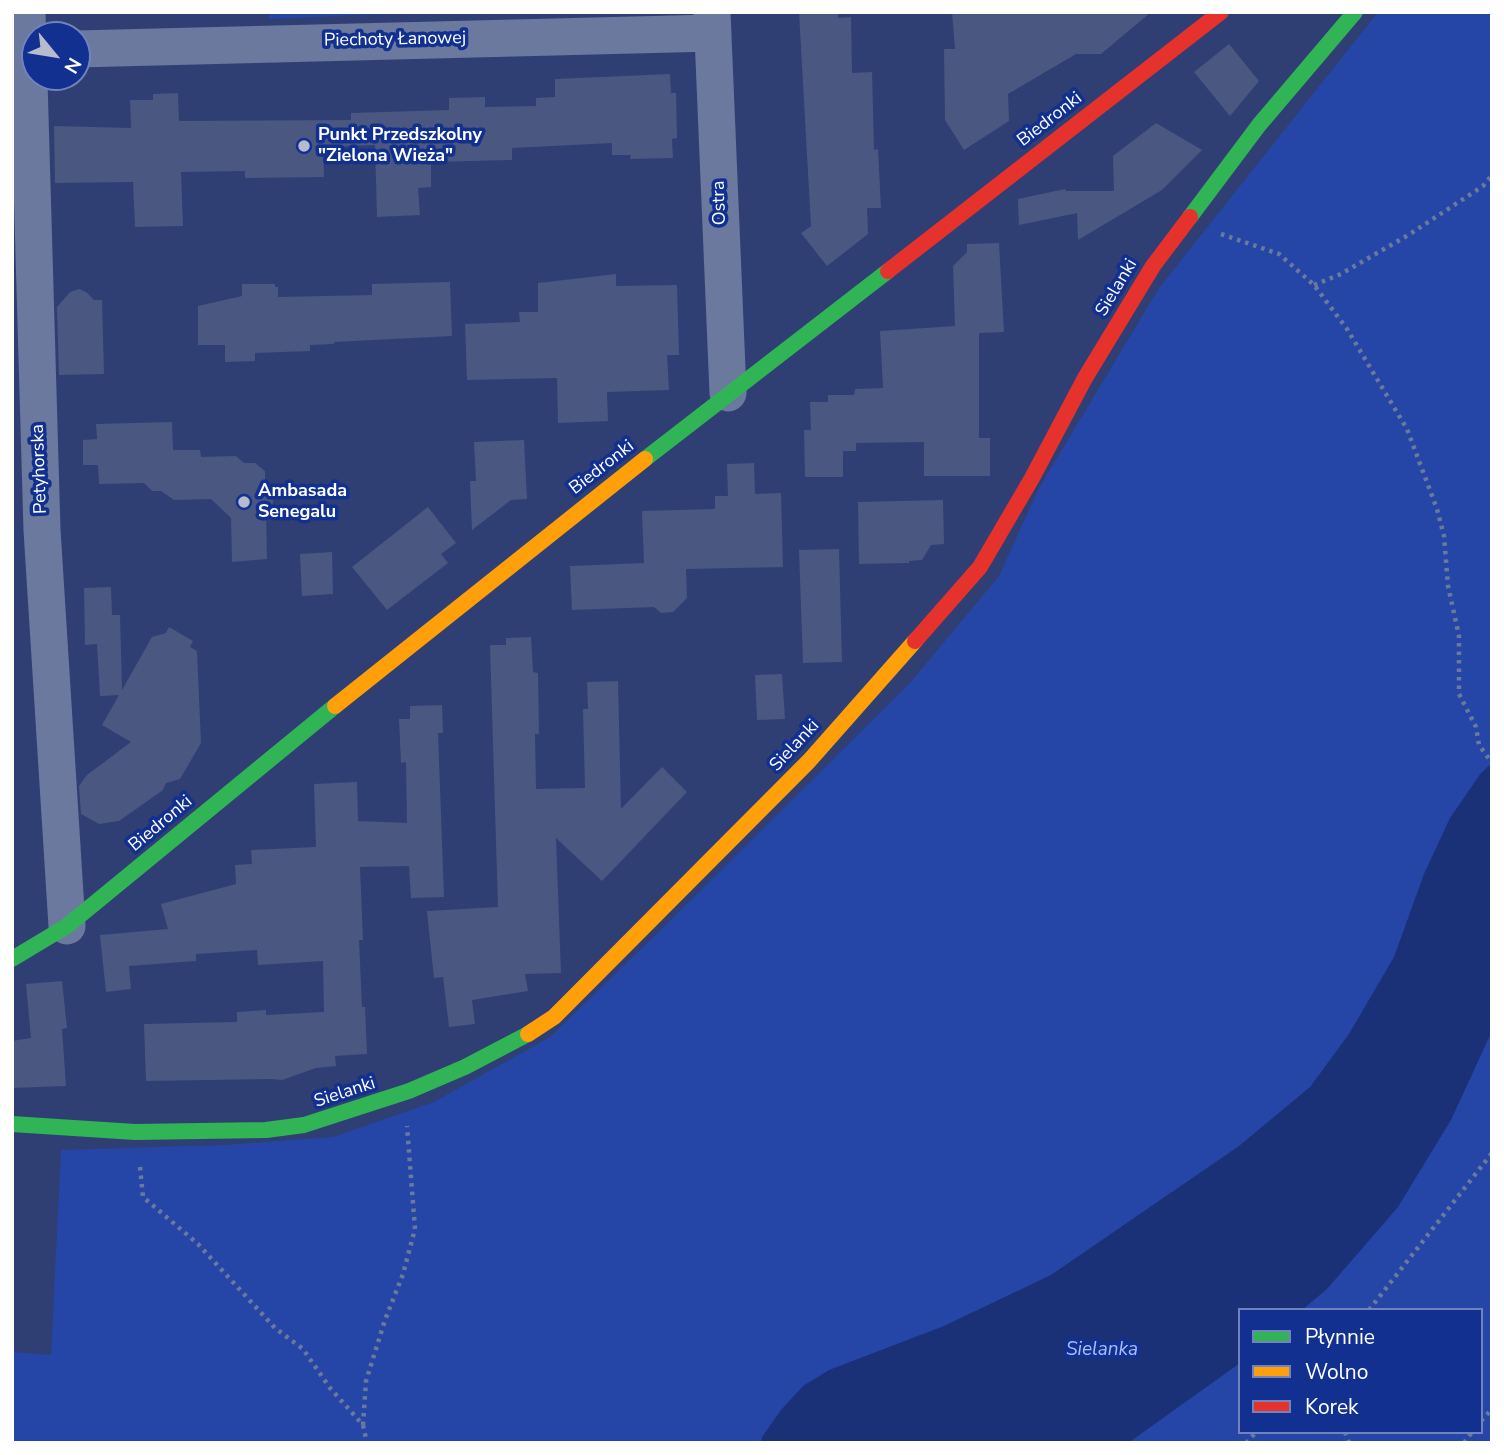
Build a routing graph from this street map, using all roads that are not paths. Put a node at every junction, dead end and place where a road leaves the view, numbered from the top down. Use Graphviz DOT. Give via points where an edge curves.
graph roads {
  1 [pos="1221,12"];
  2 [pos="1356,12"];
  3 [pos="713,22"];
  4 [pos="91,48"];
  5 [pos="25,91"];
  6 [pos="728,393"];
  7 [pos="27,530"];
  8 [pos="66,926"];
  9 [pos="12,959"];
  10 [pos="12,1124"];
  1 -- 6 [label="street, Biedronki"];
  2 -- 10 [label="street, Sielanki" via="1259,125 1153,266 980,567 809,761 554,1017 465,1067 396,1096 304,1125 135,1132"];
  3 -- 4 [label="street, Piechoty Łanowej"];
  3 -- 6 [label="street, Ostra"];
  5 -- 7 [label="street, Petyhorska"];
  6 -- 8 [label="street, Biedronki" via="377,670"];
  7 -- 8 [label="street, Petyhorska"];
  8 -- 9 [label="street, Biedronki"];
}
